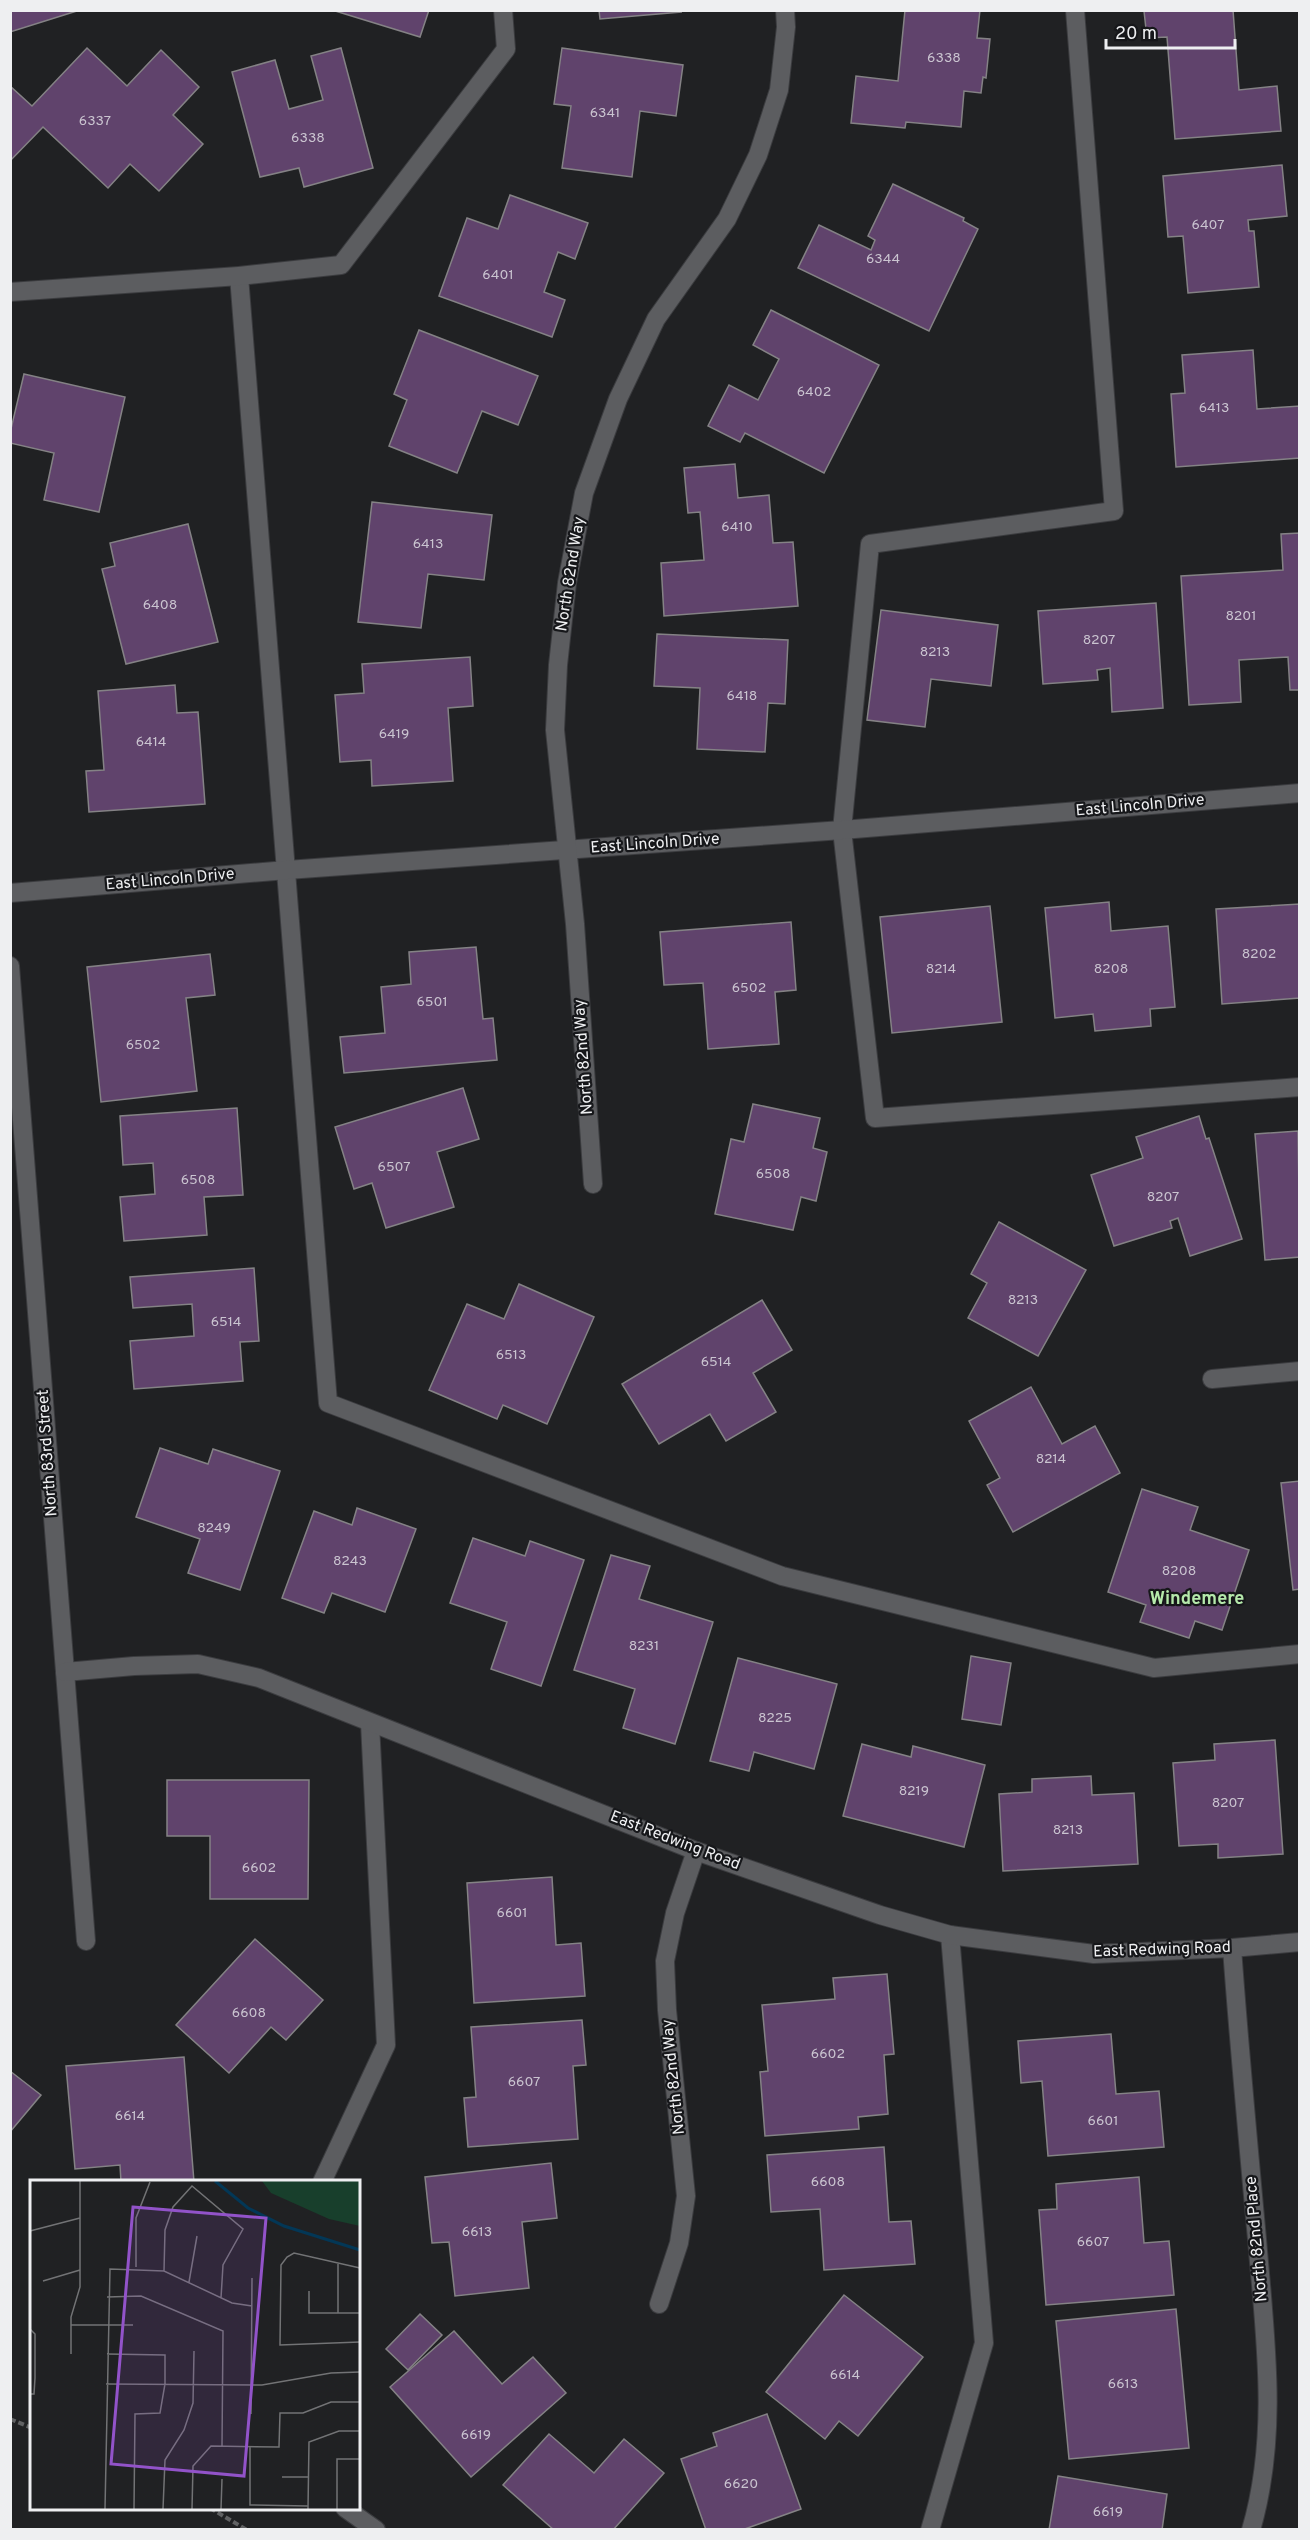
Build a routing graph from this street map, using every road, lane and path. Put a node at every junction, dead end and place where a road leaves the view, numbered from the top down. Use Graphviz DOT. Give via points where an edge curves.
graph roads {
  1 [pos="503,10"];
  2 [pos="785,10"];
  3 [pos="1075,10"];
  4 [pos="239,276"];
  5 [pos="10,292"];
  6 [pos="1299,793"];
  7 [pos="842,830"];
  8 [pos="568,851"];
  9 [pos="286,870"];
  10 [pos="10,893"];
  11 [pos="10,966"];
  12 [pos="1299,1087"];
  13 [pos="593,1184"];
  14 [pos="1299,1371"];
  15 [pos="1212,1378"];
  16 [pos="1299,1654"];
  17 [pos="65,1672"];
  18 [pos="370,1723"];
  19 [pos="696,1851"];
  20 [pos="950,1935"];
  21 [pos="86,1941"];
  22 [pos="1299,1942"];
  23 [pos="1232,1948"];
  24 [pos="322,2180"];
  25 [pos="659,2304"];
  26 [pos="10,2419"];
  27 [pos="30,2427"];
  28 [pos="214,2510"];
  29 [pos="348,2510"];
  30 [pos="247,2529"];
  31 [pos="376,2529"];
  32 [pos="930,2529"];
  33 [pos="1251,2529"];
  1 -- 4 [label="street" via="506,49 341,265"];
  2 -- 8 [label="street, North 82nd Way" via="779,90 758,155 727,219 656,319 618,399 584,494 567,583 555,730"];
  3 -- 7 [label="street" via="1114,511 870,543"];
  4 -- 5 [label="street"];
  4 -- 9 [label="street"];
  6 -- 7 [label="street, East Lincoln Drive"];
  7 -- 8 [label="street, East Lincoln Drive"];
  7 -- 12 [label="street" via="875,1118"];
  8 -- 9 [label="street, East Lincoln Drive"];
  8 -- 13 [label="street, North 82nd Way"];
  9 -- 10 [label="street, East Lincoln Drive"];
  9 -- 16 [label="street" via="328,1402 782,1576 1154,1668"];
  11 -- 17 [label="street, North 83rd Street"];
  14 -- 15 [label="street"];
  17 -- 18 [label="street, East Redwing Road" via="198,1664 259,1678"];
  17 -- 21 [label="street, North 83rd Street"];
  18 -- 19 [label="street, East Redwing Road"];
  18 -- 24 [label="street" via="386,2045"];
  19 -- 20 [label="street, East Redwing Road"];
  19 -- 25 [label="street, North 82nd Way" via="675,1913 665,1961 686,2196 679,2243"];
  20 -- 23 [label="street, East Redwing Road" via="1094,1954"];
  20 -- 32 [label="street" via="984,2343"];
  22 -- 23 [label="street, East Redwing Road"];
  23 -- 33 [label="street, North 82nd Place" via="1269,2428 1260,2498"];
  26 -- 27 [label="path"];
  28 -- 30 [label="path"];
  29 -- 31 [label="street"];
}
